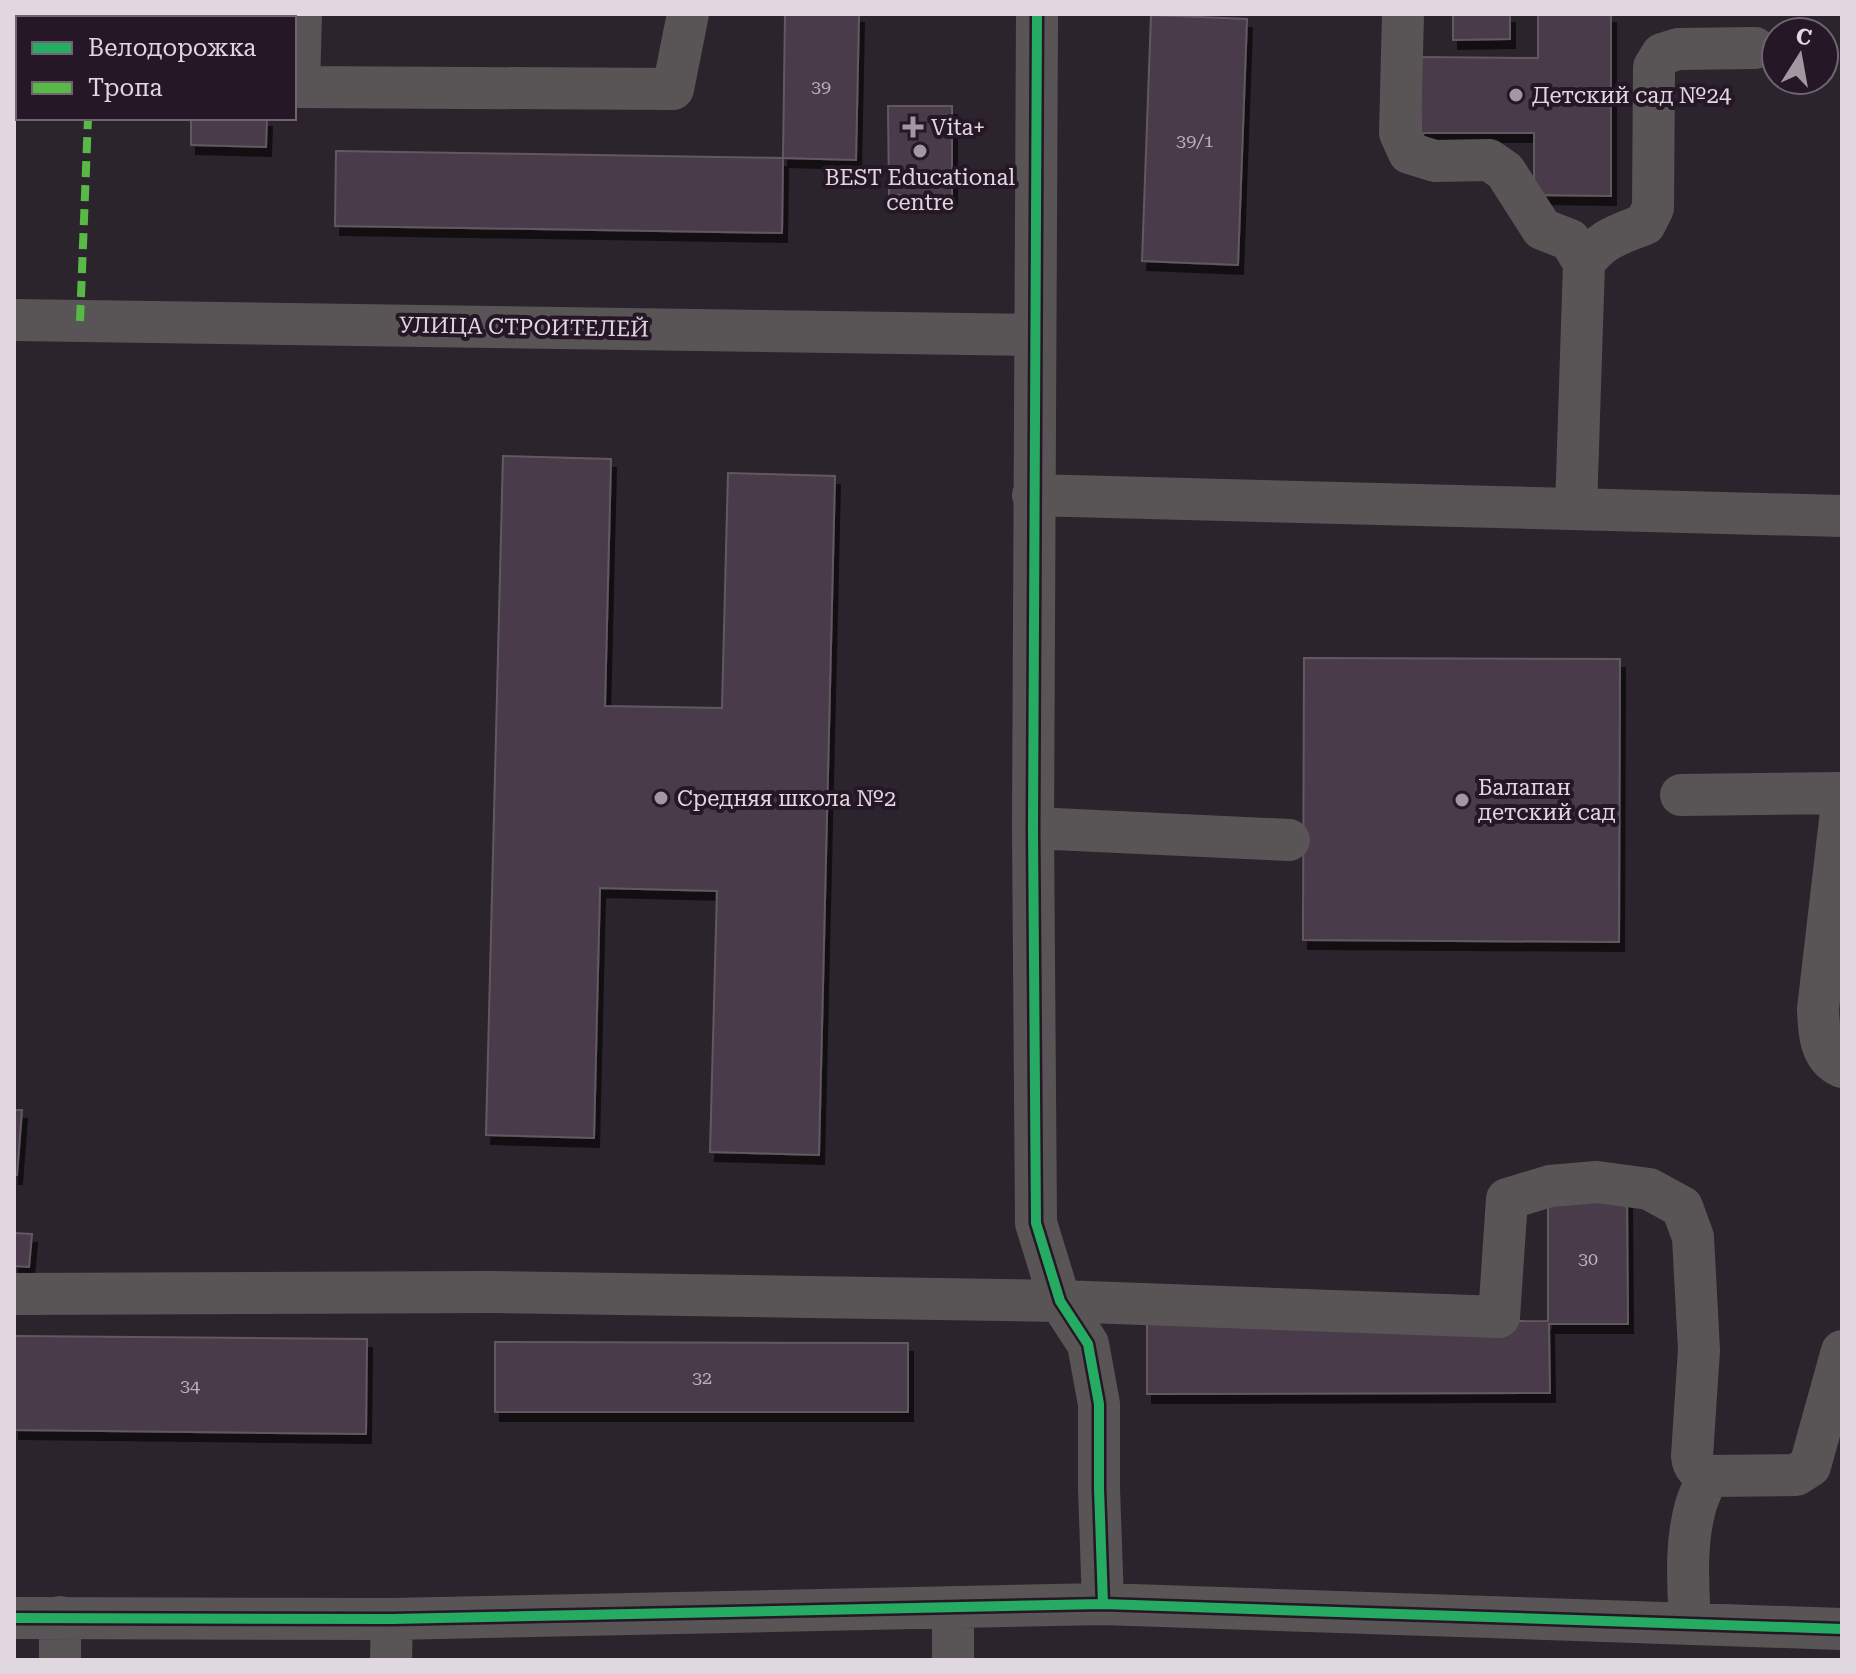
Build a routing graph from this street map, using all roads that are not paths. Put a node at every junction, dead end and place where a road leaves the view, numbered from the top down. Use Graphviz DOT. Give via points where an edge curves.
graph roads {
  1 [pos="301,14"];
  2 [pos="688,14"];
  3 [pos="1037,14"];
  4 [pos="1403,14"];
  5 [pos="1755,48"];
  6 [pos="1584,263"];
  7 [pos="14,320"];
  8 [pos="1035,335"];
  9 [pos="1033,495"];
  10 [pos="1576,509"];
  11 [pos="1842,516"];
  12 [pos="1842,793"];
  13 [pos="1681,795"];
  14 [pos="1842,803"];
  15 [pos="1033,828"];
  16 [pos="1289,840"];
  17 [pos="1842,1067"];
  18 [pos="14,1294"];
  19 [pos="1060,1301"];
  20 [pos="1842,1351"];
  21 [pos="1708,1476"];
  22 [pos="1103,1604"];
  23 [pos="953,1608"];
  24 [pos="60,1617"];
  25 [pos="14,1618"];
  26 [pos="392,1619"];
  27 [pos="1690,1623"];
  28 [pos="1842,1629"];
  29 [pos="60,1660"];
  30 [pos="391,1660"];
  31 [pos="953,1660"];
  1 -- 2 [label="street" via="299,87 657,89 673,89"];
  3 -- 8 [label="street"];
  4 -- 6 [label="street" via="1400,133 1409,153 1435,161 1489,160 1505,171 1542,229 1570,240"];
  5 -- 6 [label="street" via="1662,54 1654,67 1653,208 1645,224 1608,238"];
  6 -- 10 [label="street"];
  7 -- 8 [label="street, УЛИЦА СТРОИТЕЛЕЙ"];
  8 -- 9 [label="street"];
  9 -- 10 [label="street"];
  9 -- 15 [label="street"];
  10 -- 11 [label="street"];
  12 -- 13 [label="street"];
  14 -- 17 [label="street" via="1818,1009 1826,1054"];
  15 -- 16 [label="street"];
  15 -- 19 [label="street" via="1036,1223"];
  18 -- 19 [label="street" via="491,1292"];
  19 -- 21 [label="street" via="1499,1317 1507,1199 1550,1186 1597,1182 1649,1189 1682,1207 1693,1237 1699,1350 1692,1456 1696,1469"];
  19 -- 22 [label="street" via="1088,1344 1099,1404"];
  20 -- 21 [label="street" via="1810,1466 1796,1475"];
  21 -- 27 [label="street" via="1690,1537"];
  22 -- 23 [label="street"];
  22 -- 27 [label="street"];
  23 -- 26 [label="street"];
  23 -- 31 [label="street"];
  24 -- 25 [label="street"];
  24 -- 26 [label="street"];
  24 -- 29 [label="street"];
  26 -- 30 [label="street"];
  27 -- 28 [label="street"];
}
